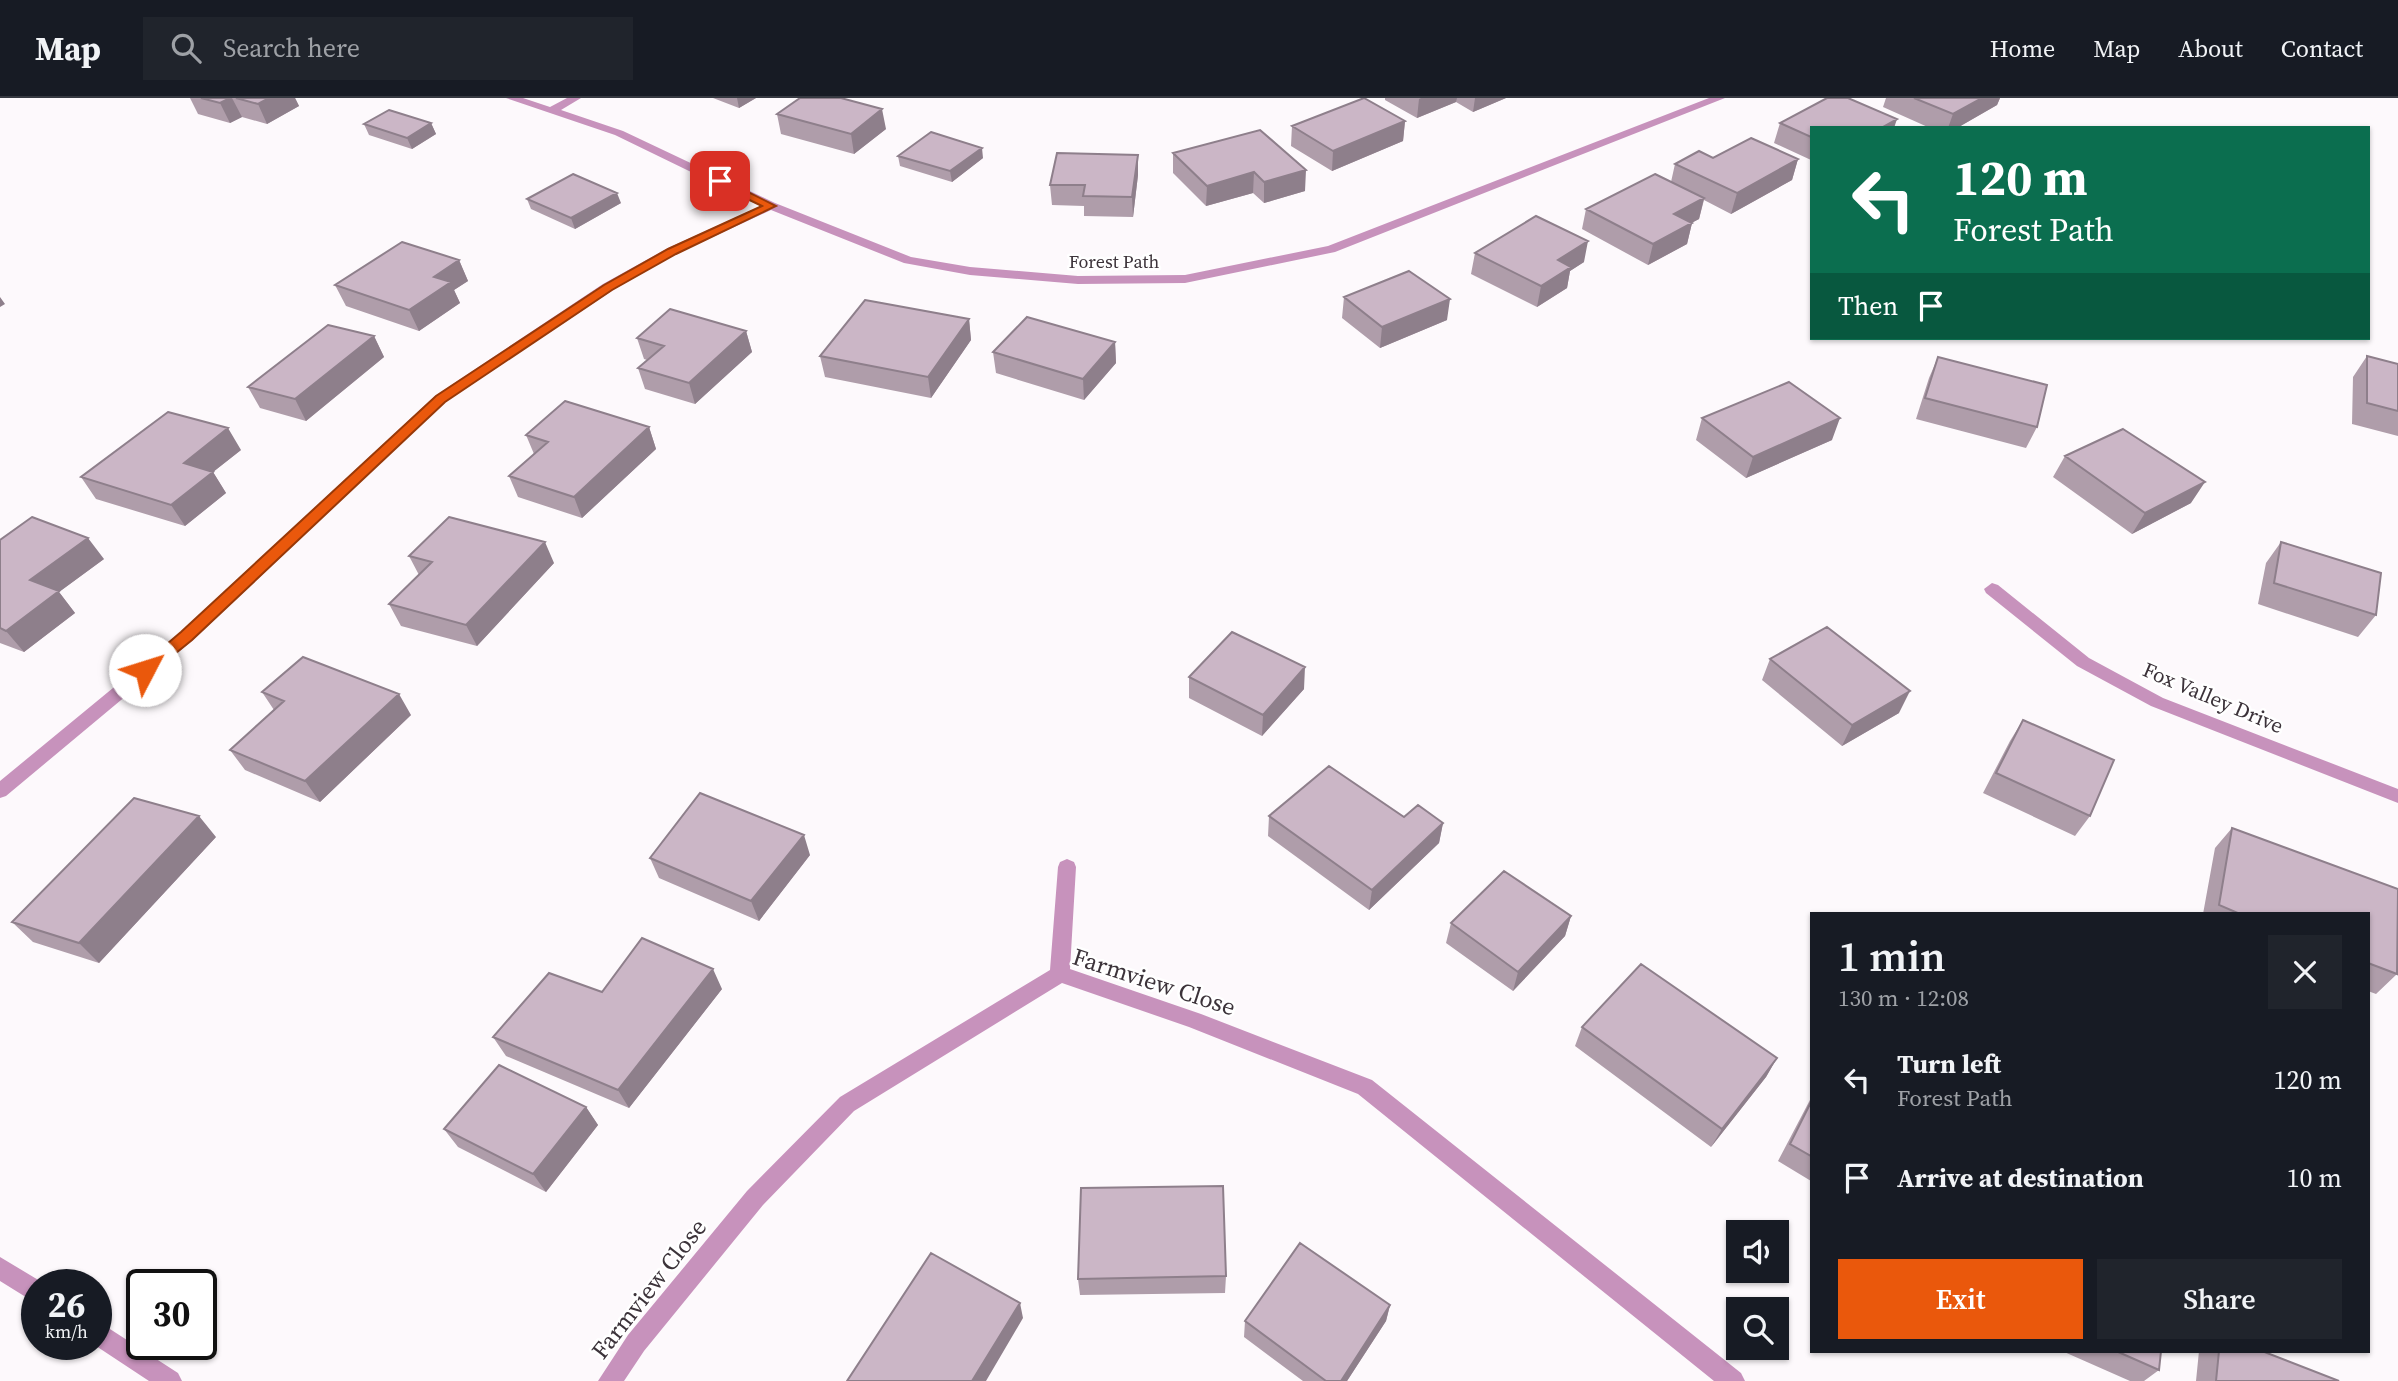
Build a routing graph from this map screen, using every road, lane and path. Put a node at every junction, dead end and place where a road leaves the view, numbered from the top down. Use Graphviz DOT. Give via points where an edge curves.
graph roads {
  1 [pos="512,98"];
  2 [pos="575,98"];
  3 [pos="1718,98"];
  4 [pos="551,111"];
  5 [pos="771,206"];
  6 [pos="1992,589"];
  7 [pos="0,790"];
  8 [pos="2398,796"];
  9 [pos="1067,867"];
  10 [pos="1060,974"];
  11 [pos="0,1268"];
  12 [pos="21,1282"];
  13 [pos="112,1343"];
  14 [pos="170,1381"];
  15 [pos="610,1381"];
  16 [pos="1733,1381"];
  1 -- 4 [label="street, Forest Path"];
  2 -- 4 [label="street"];
  3 -- 5 [label="street, Forest Path" via="1331,248 1185,279 1078,281 958,269 908,260"];
  4 -- 5 [label="street, Forest Path" via="619,133"];
  5 -- 7 [label="street" via="672,251 608,287 440,399 187,636"];
  6 -- 8 [label="street, Fox Valley Drive" via="2083,662 2157,702"];
  9 -- 10 [label="street"];
  10 -- 15 [label="street, Farmview Close" via="846,1104 755,1198"];
  10 -- 16 [label="street, Farmview Close" via="1365,1087"];
  11 -- 12 [label="street"];
  13 -- 14 [label="street"];
}
